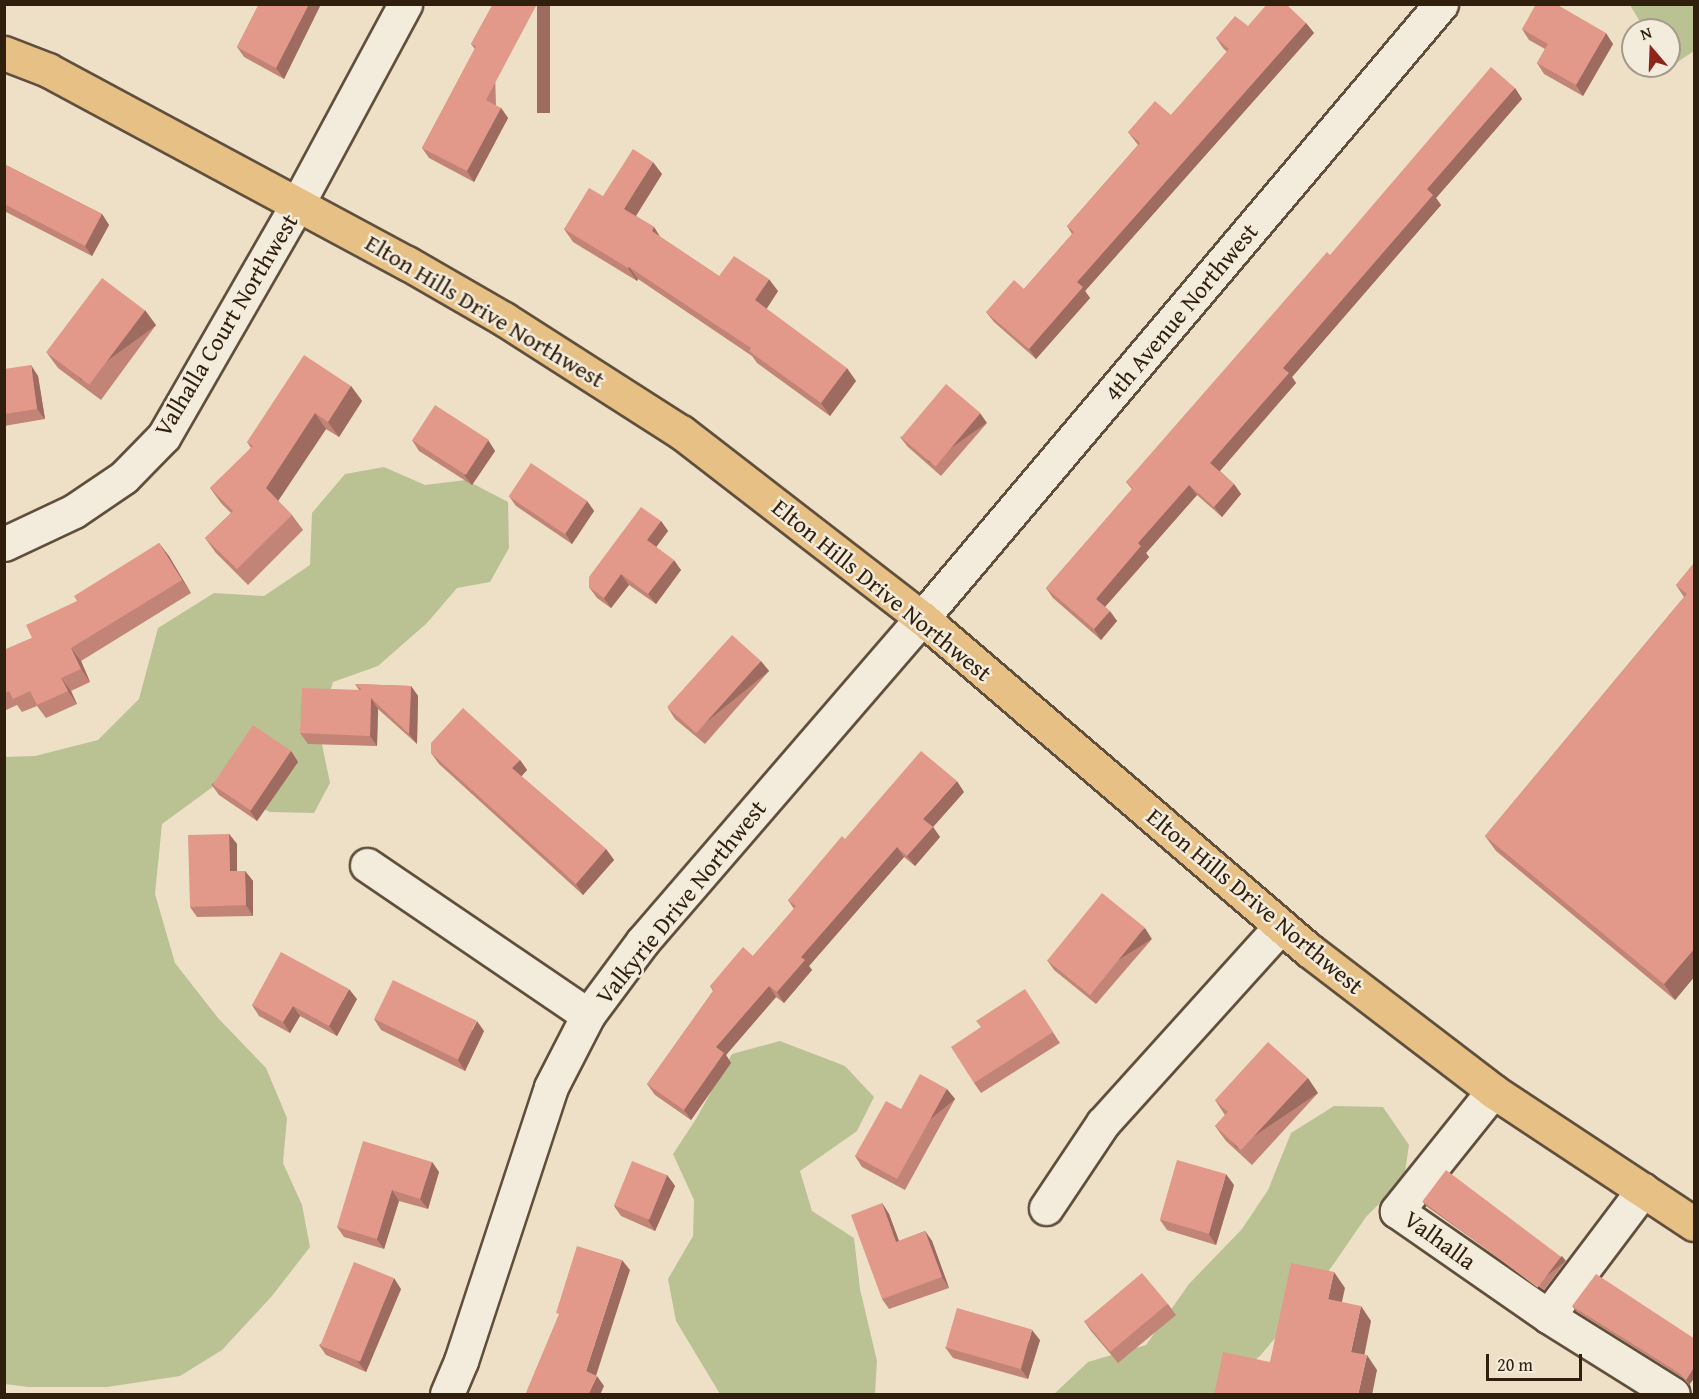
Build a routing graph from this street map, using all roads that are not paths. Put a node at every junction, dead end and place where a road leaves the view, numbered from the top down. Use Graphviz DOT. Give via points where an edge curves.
graph roads {
  1 [pos="405,4"];
  2 [pos="1441,4"];
  3 [pos="4,52"];
  4 [pos="298,203"];
  5 [pos="4,544"];
  6 [pos="922,618"];
  7 [pos="367,865"];
  8 [pos="1280,927"];
  9 [pos="588,1015"];
  10 [pos="1493,1091"];
  11 [pos="1643,1190"];
  12 [pos="1046,1208"];
  13 [pos="1695,1224"];
  14 [pos="1548,1316"];
  15 [pos="447,1395"];
  16 [pos="1673,1395"];
  1 -- 4 [label="street, Valhalla Court Northwest"];
  2 -- 6 [label="street, 4th Avenue Northwest"];
  3 -- 4 [label="main road, Elton Hills Drive Northwest" via="48,70"];
  4 -- 5 [label="street, Valhalla Court Northwest" via="164,436 124,477 74,511"];
  4 -- 6 [label="main road, Elton Hills Drive Northwest" via="504,319 681,432"];
  6 -- 8 [label="main road, Elton Hills Drive Northwest"];
  6 -- 9 [label="street, Valkyrie Drive Northwest" via="643,941"];
  7 -- 9 [label="street"];
  8 -- 10 [label="main road, Elton Hills Drive Northwest"];
  8 -- 12 [label="street" via="1103,1123"];
  9 -- 15 [label="street, Valkyrie Drive Northwest" via="550,1087"];
  10 -- 11 [label="main road, Elton Hills Drive Northwest"];
  10 -- 14 [label="street, Valhalla" via="1397,1211"];
  11 -- 13 [label="main road, Elton Hills Drive Northwest"];
  11 -- 14 [label="street"];
  14 -- 16 [label="street, Valhalla"];
}
